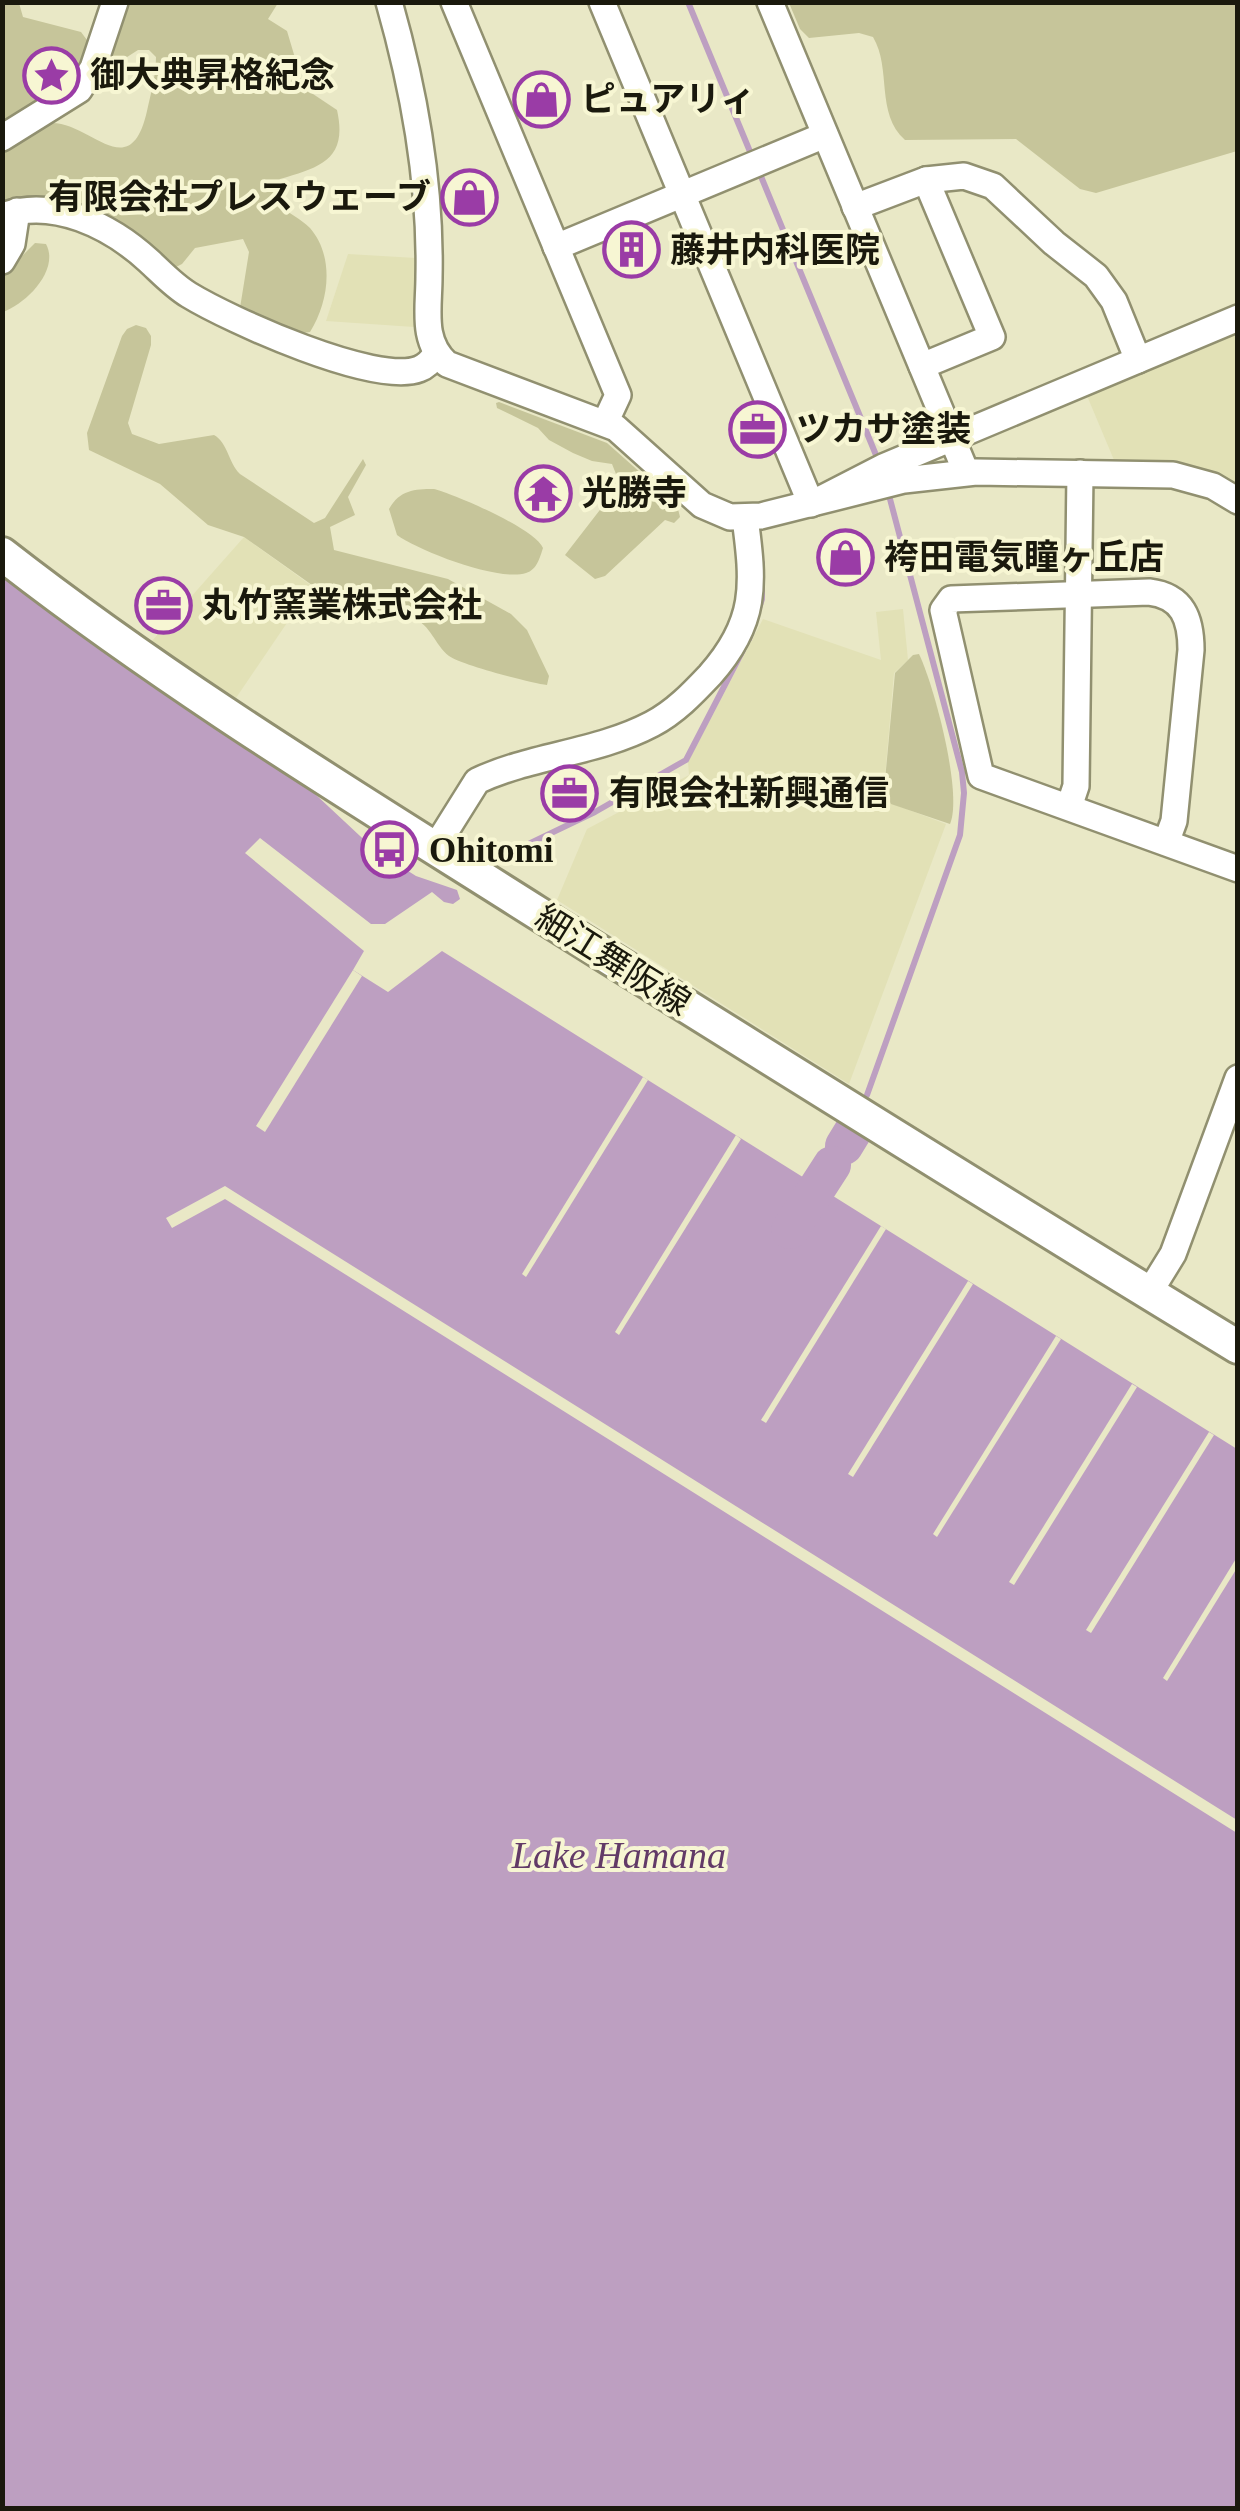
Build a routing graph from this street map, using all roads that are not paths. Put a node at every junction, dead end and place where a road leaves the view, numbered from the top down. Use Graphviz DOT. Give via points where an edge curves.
graph roads {
  1 [pos="115,2"];
  2 [pos="389,2"];
  3 [pos="454,2"];
  4 [pos="602,2"];
  5 [pos="770,2"];
  6 [pos="825,135"];
  7 [pos="2,138"];
  8 [pos="926,180"];
  9 [pos="682,194"];
  10 [pos="855,207"];
  11 [pos="10,214"];
  12 [pos="556,248"];
  13 [pos="2,261"];
  14 [pos="1238,318"];
  15 [pos="436,354"];
  16 [pos="1138,360"];
  17 [pos="922,366"];
  18 [pos="605,423"];
  19 [pos="951,438"];
  20 [pos="966,472"];
  21 [pos="1080,472"];
  22 [pos="1238,501"];
  23 [pos="811,504"];
  24 [pos="745,518"];
  25 [pos="2,554"];
  26 [pos="1079,594"];
  27 [pos="1069,808"];
  28 [pos="1166,843"];
  29 [pos="435,848"];
  30 [pos="1238,868"];
  31 [pos="1236,1084"];
  32 [pos="1149,1293"];
  33 [pos="1238,1347"];
  1 -- 7 [label="street" via="79,90"];
  2 -- 15 [label="street" via="419,122 428,206 428,328"];
  3 -- 12 [label="street"];
  4 -- 9 [label="street"];
  5 -- 6 [label="street"];
  6 -- 9 [label="street"];
  6 -- 10 [label="street"];
  8 -- 10 [label="street"];
  8 -- 16 [label="street" via="964,176 1004,195 1096,276"];
  8 -- 17 [label="street" via="992,337"];
  9 -- 12 [label="street"];
  9 -- 23 [label="street"];
  10 -- 17 [label="street"];
  11 -- 13 [label="street" via="12,244"];
  11 -- 15 [label="street" via="36,208 84,220 221,313 352,364 406,372"];
  12 -- 18 [label="street" via="618,395"];
  14 -- 16 [label="street"];
  15 -- 18 [label="street"];
  16 -- 19 [label="street"];
  17 -- 19 [label="street"];
  18 -- 24 [label="street" via="633,440 702,505"];
  19 -- 20 [label="street"];
  19 -- 23 [label="street"];
  20 -- 21 [label="street"];
  20 -- 23 [label="street"];
  21 -- 22 [label="street" via="1173,475"];
  21 -- 26 [label="street"];
  23 -- 24 [label="street"];
  24 -- 29 [label="street" via="752,578 747,617 730,652 697,689 628,735 477,781"];
  25 -- 29 [label="main road, 細江舞阪線" via="154,665"];
  26 -- 27 [label="street" via="1076,786"];
  26 -- 27 [label="street" via="951,599 943,610 982,776"];
  26 -- 28 [label="street" via="1161,594 1188,618 1189,669 1174,822"];
  27 -- 28 [label="street"];
  28 -- 30 [label="street"];
  29 -- 32 [label="main road, 細江舞阪線"];
  31 -- 32 [label="street" via="1173,1254"];
  32 -- 33 [label="main road, 細江舞阪線"];
}
